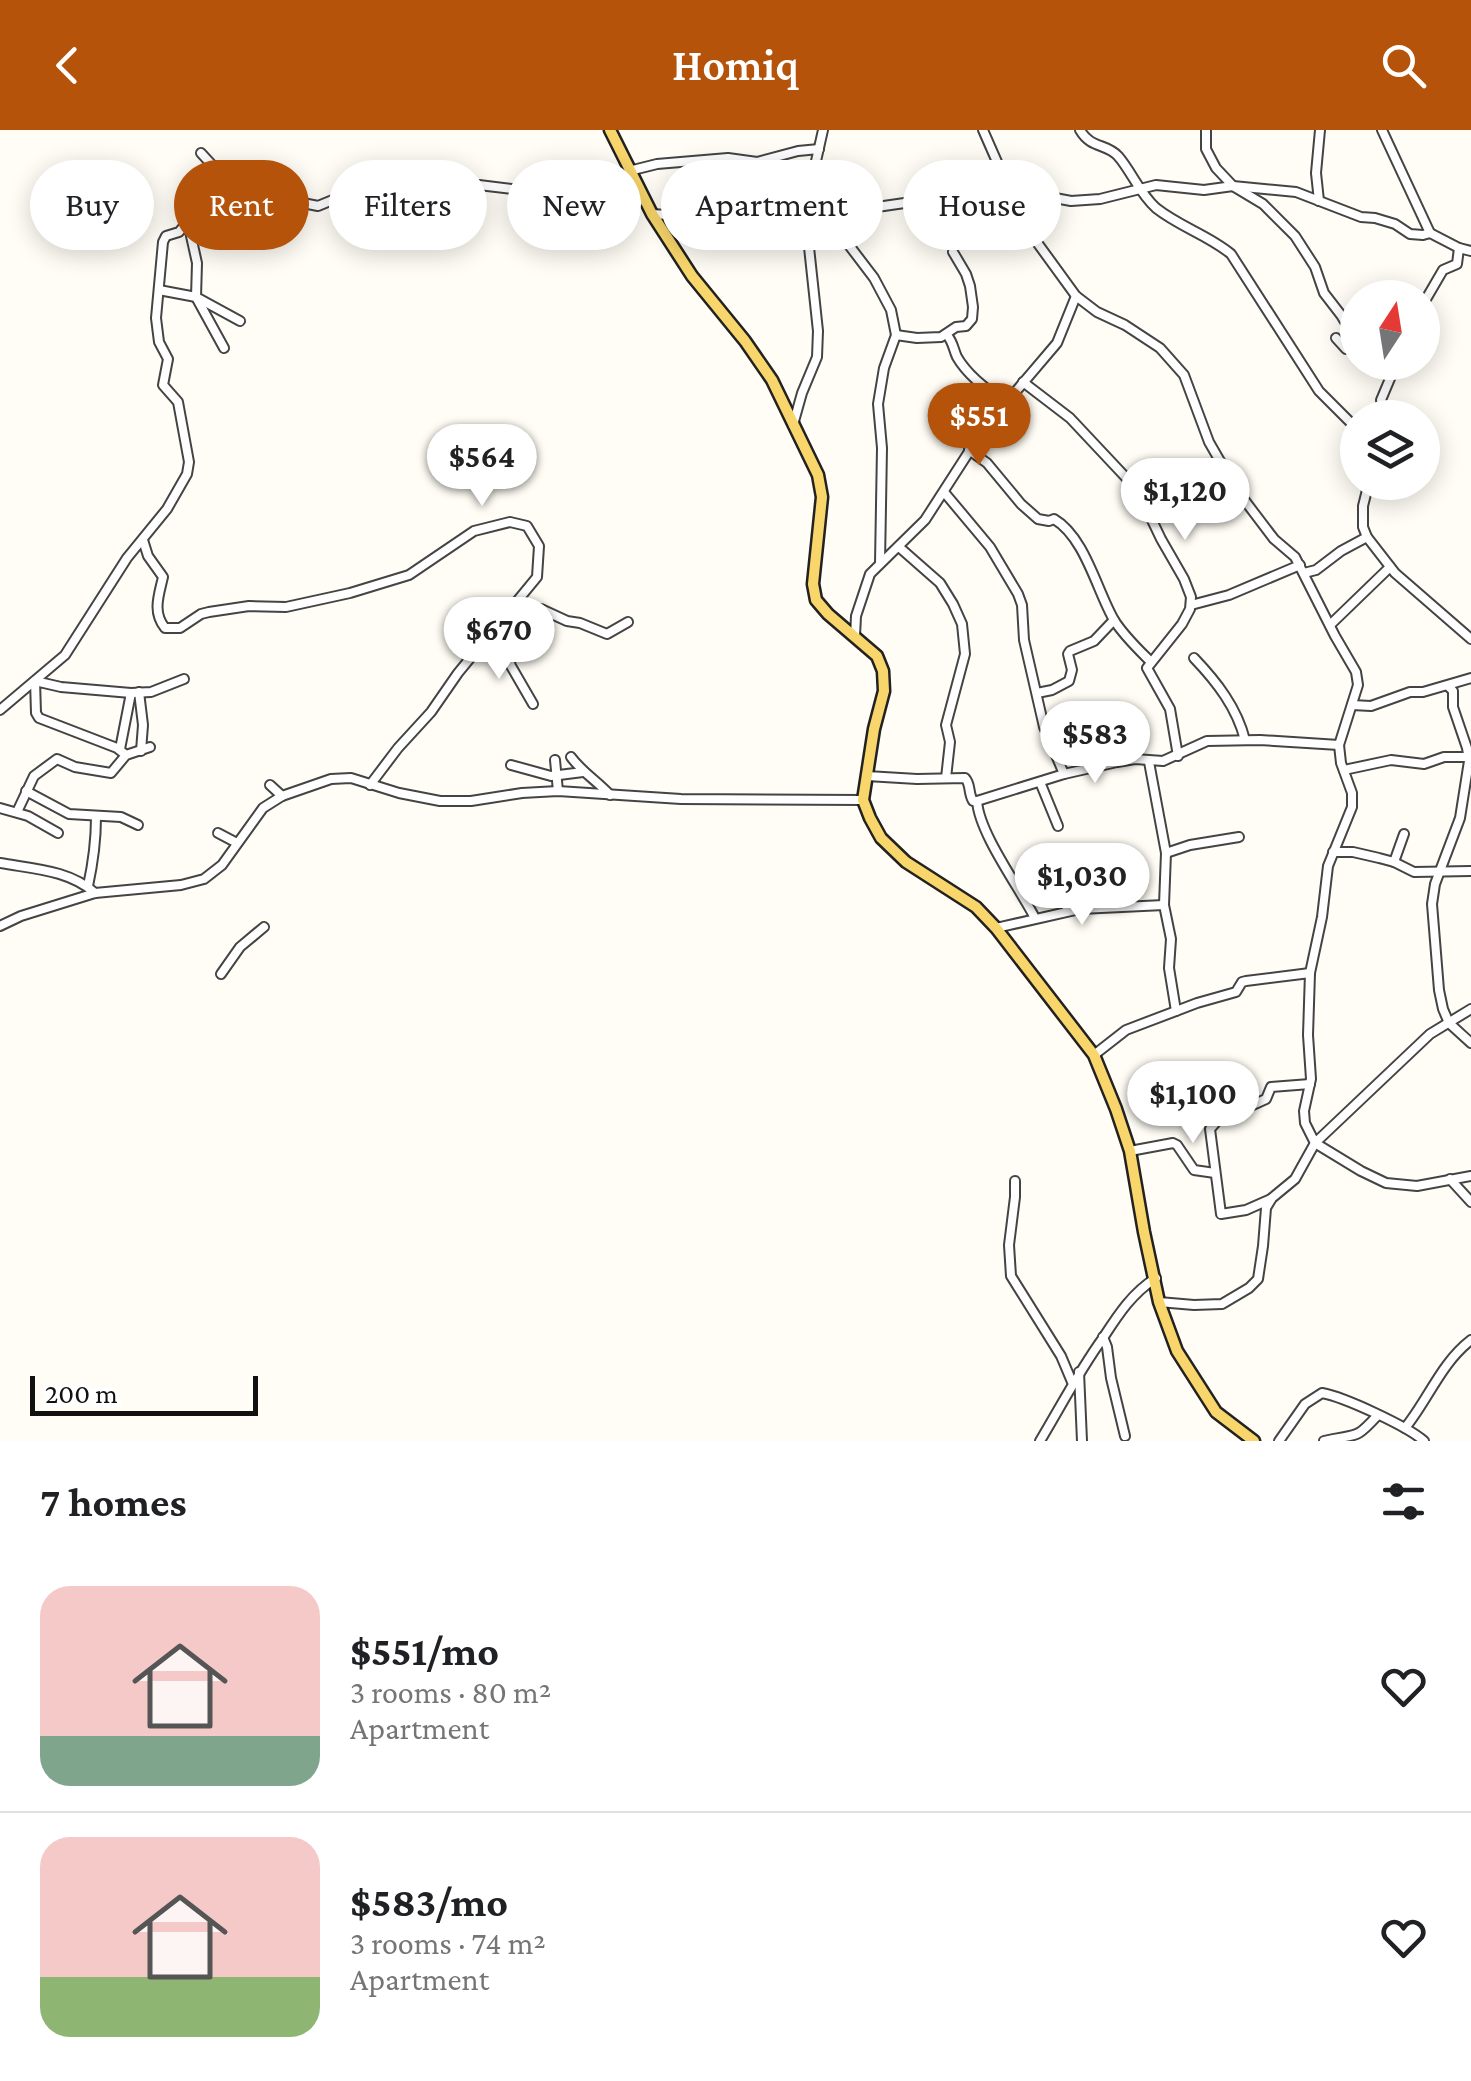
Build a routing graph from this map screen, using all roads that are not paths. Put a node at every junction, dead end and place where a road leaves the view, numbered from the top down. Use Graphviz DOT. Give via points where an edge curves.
graph roads {
  1 [pos="610,130"];
  2 [pos="822,130"];
  3 [pos="983,130"];
  4 [pos="1080,130"];
  5 [pos="1206,130"];
  6 [pos="1320,130"];
  7 [pos="1382,130"];
  8 [pos="819,149"];
  9 [pos="201,153"];
  10 [pos="625,160"];
  11 [pos="817,160"];
  12 [pos="996,160"];
  13 [pos="641,168"];
  14 [pos="1232,186"];
  15 [pos="1139,190"];
  16 [pos="641,192"];
  17 [pos="1061,199"];
  18 [pos="645,200"];
  19 [pos="1320,201"];
  20 [pos="652,214"];
  21 [pos="661,215"];
  22 [pos="1430,233"];
  23 [pos="1459,248"];
  24 [pos="810,250"];
  25 [pos="852,250"];
  26 [pos="1043,250"];
  27 [pos="1471,250"];
  28 [pos="952,252"];
  29 [pos="1437,280"];
  30 [pos="159,290"];
  31 [pos="1076,296"];
  32 [pos="196,297"];
  33 [pos="240,321"];
  34 [pos="947,334"];
  35 [pos="896,335"];
  36 [pos="1336,338"];
  37 [pos="224,348"];
  38 [pos="1023,382"];
  39 [pos="1006,403"];
  40 [pos="1340,412"];
  41 [pos="793,424"];
  42 [pos="969,450"];
  43 [pos="944,492"];
  44 [pos="1365,500"];
  45 [pos="1367,537"];
  46 [pos="143,540"];
  47 [pos="899,547"];
  48 [pos="880,563"];
  49 [pos="1390,566"];
  50 [pos="1302,569"];
  51 [pos="1191,605"];
  52 [pos="510,610"];
  53 [pos="1114,620"];
  54 [pos="628,622"];
  55 [pos="1330,625"];
  56 [pos="855,636"];
  57 [pos="1471,639"];
  58 [pos="486,640"];
  59 [pos="1194,658"];
  60 [pos="1151,662"];
  61 [pos="184,678"];
  62 [pos="1471,678"];
  63 [pos="36,681"];
  64 [pos="1448,686"];
  65 [pos="135,692"];
  66 [pos="1037,693"];
  67 [pos="532,704"];
  68 [pos="1352,706"];
  69 [pos="0,710"];
  70 [pos="1245,740"];
  71 [pos="1339,746"];
  72 [pos="123,752"];
  73 [pos="1469,754"];
  74 [pos="1178,756"];
  75 [pos="570,757"];
  76 [pos="556,760"];
  77 [pos="1150,762"];
  78 [pos="511,765"];
  79 [pos="1344,770"];
  80 [pos="582,772"];
  81 [pos="1064,774"];
  82 [pos="557,775"];
  83 [pos="867,776"];
  84 [pos="946,778"];
  85 [pos="1040,782"];
  86 [pos="370,784"];
  87 [pos="270,786"];
  88 [pos="26,791"];
  89 [pos="558,791"];
  90 [pos="610,795"];
  91 [pos="282,796"];
  92 [pos="863,800"];
  93 [pos="978,801"];
  94 [pos="0,808"];
  95 [pos="16,812"];
  96 [pos="96,817"];
  97 [pos="138,824"];
  98 [pos="1058,826"];
  99 [pos="58,832"];
  100 [pos="218,833"];
  101 [pos="1404,834"];
  102 [pos="1239,837"];
  103 [pos="237,843"];
  104 [pos="1333,852"];
  105 [pos="1166,854"];
  106 [pos="1394,862"];
  107 [pos="0,863"];
  108 [pos="1066,866"];
  109 [pos="1440,870"];
  110 [pos="1471,872"];
  111 [pos="92,890"];
  112 [pos="1164,905"];
  113 [pos="1067,912"];
  114 [pos="1035,918"];
  115 [pos="0,926"];
  116 [pos="264,927"];
  117 [pos="996,928"];
  118 [pos="1310,973"];
  119 [pos="222,974"];
  120 [pos="1471,1008"];
  121 [pos="1176,1011"];
  122 [pos="1448,1023"];
  123 [pos="1471,1043"];
  124 [pos="1094,1055"];
  125 [pos="1310,1084"];
  126 [pos="1315,1143"];
  127 [pos="1130,1152"];
  128 [pos="1215,1173"];
  129 [pos="1471,1176"];
  130 [pos="1450,1178"];
  131 [pos="1014,1181"];
  132 [pos="1272,1198"];
  133 [pos="1471,1202"];
  134 [pos="1156,1278"];
  135 [pos="1159,1302"];
  136 [pos="1103,1337"];
  137 [pos="1471,1340"];
  138 [pos="1078,1372"];
  139 [pos="1072,1382"];
  140 [pos="1378,1416"];
  141 [pos="1405,1428"];
  142 [pos="1125,1436"];
  143 [pos="1040,1441"];
  144 [pos="1082,1441"];
  145 [pos="1254,1441"];
  146 [pos="1279,1441"];
  147 [pos="1324,1441"];
  148 [pos="1424,1441"];
  1 -- 10 [label="main road"];
  2 -- 8 [label="street"];
  3 -- 12 [label="street"];
  4 -- 15 [label="street" via="1093,145 1113,151"];
  5 -- 14 [label="street" via="1210,159"];
  6 -- 19 [label="street"];
  7 -- 22 [label="street"];
  8 -- 11 [label="street"];
  8 -- 13 [label="street" via="757,162 728,158"];
  9 -- 18 [label="street" via="212,165 312,205 374,186 479,185"];
  14 -- 15 [label="street" via="1156,184"];
  14 -- 19 [label="street"];
  14 -- 36 [label="street" via="1263,204 1295,236 1357,342 1346,349"];
  15 -- 17 [label="street"];
  15 -- 40 [label="street" via="1186,229 1231,254 1319,391"];
  16 -- 18 [label="main road"];
  18 -- 20 [label="main road"];
  19 -- 22 [label="street" via="1410,234"];
  20 -- 21 [label="street"];
  20 -- 41 [label="main road" via="772,380"];
  22 -- 23 [label="street"];
  23 -- 27 [label="street"];
  23 -- 29 [label="street" via="1457,264"];
  24 -- 41 [label="street" via="817,357"];
  25 -- 35 [label="street" via="885,297"];
  26 -- 31 [label="street"];
  28 -- 34 [label="street" via="966,274 973,307 969,324"];
  30 -- 32 [label="street"];
  30 -- 32 [label="street" via="166,236 184,226 194,244"];
  30 -- 46 [label="street" via="158,342 168,359 163,385 178,402 189,468"];
  31 -- 38 [label="street" via="1057,343"];
  31 -- 50 [label="street" via="1172,359 1236,489"];
  32 -- 33 [label="street"];
  32 -- 37 [label="street"];
  34 -- 35 [label="street"];
  34 -- 39 [label="street" via="960,361"];
  35 -- 48 [label="street" via="878,404"];
  38 -- 39 [label="street"];
  38 -- 51 [label="street" via="1070,418 1132,484 1184,579"];
  39 -- 42 [label="street"];
  41 -- 56 [label="main road" via="822,496 816,600"];
  42 -- 43 [label="street"];
  42 -- 53 [label="street" via="1038,519 1062,524"];
  43 -- 47 [label="street"];
  43 -- 66 [label="street" via="1018,594"];
  44 -- 45 [label="street"];
  45 -- 49 [label="street"];
  45 -- 50 [label="street" via="1316,570"];
  46 -- 52 [label="street" via="163,576 156,613 165,628 180,628 200,614 305,604 409,575 474,531 521,522 539,546 539,570"];
  46 -- 63 [label="street" via="65,655"];
  47 -- 48 [label="street"];
  47 -- 84 [label="street" via="940,583 962,624 964,654 946,725"];
  48 -- 56 [label="street" via="863,590"];
  49 -- 55 [label="street"];
  49 -- 57 [label="street"];
  50 -- 51 [label="street"];
  50 -- 55 [label="street"];
  51 -- 60 [label="street"];
  52 -- 54 [label="street" via="540,609 608,634"];
  52 -- 58 [label="street"];
  53 -- 60 [label="street"];
  53 -- 66 [label="street" via="1094,641 1070,651 1069,681"];
  55 -- 68 [label="street" via="1358,675"];
  56 -- 83 [label="main road" via="884,671"];
  58 -- 67 [label="street" via="508,654"];
  58 -- 86 [label="street"];
  59 -- 70 [label="street" via="1227,699"];
  60 -- 74 [label="street" via="1148,671 1173,718"];
  61 -- 65 [label="street"];
  62 -- 64 [label="street"];
  63 -- 65 [label="street"];
  63 -- 69 [label="street"];
  63 -- 72 [label="street" via="39,718"];
  64 -- 68 [label="street"];
  64 -- 73 [label="street"];
  65 -- 72 [label="street"];
  65 -- 72 [label="street" via="146,749"];
  66 -- 81 [label="street"];
  68 -- 71 [label="street"];
  70 -- 71 [label="street"];
  70 -- 74 [label="street" via="1207,741"];
  71 -- 79 [label="street"];
  72 -- 88 [label="street" via="111,773 57,759"];
  73 -- 79 [label="street"];
  73 -- 109 [label="street" via="1460,818"];
  74 -- 77 [label="street"];
  75 -- 80 [label="street"];
  76 -- 82 [label="street"];
  77 -- 81 [label="street" via="1135,759"];
  77 -- 105 [label="street"];
  78 -- 82 [label="street"];
  79 -- 104 [label="street" via="1352,807"];
  80 -- 82 [label="street"];
  80 -- 90 [label="street"];
  81 -- 85 [label="street"];
  82 -- 89 [label="street"];
  83 -- 84 [label="street"];
  83 -- 92 [label="main road"];
  84 -- 93 [label="street" via="965,778"];
  85 -- 93 [label="street"];
  85 -- 98 [label="street"];
  86 -- 89 [label="street" via="440,801"];
  86 -- 91 [label="street" via="332,779"];
  87 -- 91 [label="street"];
  88 -- 95 [label="street"];
  88 -- 96 [label="street" via="69,814"];
  89 -- 90 [label="street"];
  90 -- 92 [label="street"];
  91 -- 103 [label="street" via="263,808"];
  92 -- 117 [label="main road" via="880,838"];
  93 -- 114 [label="street" via="992,844"];
  94 -- 95 [label="street"];
  95 -- 99 [label="street"];
  96 -- 97 [label="street"];
  96 -- 111 [label="street"];
  100 -- 103 [label="street"];
  101 -- 106 [label="street"];
  102 -- 105 [label="street"];
  103 -- 111 [label="street" via="204,879"];
  104 -- 106 [label="street"];
  104 -- 118 [label="street"];
  105 -- 112 [label="street"];
  106 -- 109 [label="street" via="1414,872"];
  107 -- 111 [label="street" via="64,874"];
  108 -- 113 [label="street"];
  109 -- 110 [label="street"];
  109 -- 122 [label="street" via="1432,904"];
  111 -- 115 [label="street"];
  112 -- 113 [label="street"];
  112 -- 121 [label="street"];
  113 -- 114 [label="street"];
  114 -- 117 [label="street"];
  116 -- 119 [label="street"];
  117 -- 124 [label="main road"];
  118 -- 121 [label="street" via="1242,982 1236,992"];
  118 -- 125 [label="street"];
  120 -- 122 [label="street"];
  121 -- 124 [label="street" via="1126,1030"];
  122 -- 123 [label="street"];
  122 -- 126 [label="street"];
  124 -- 127 [label="main road"];
  125 -- 126 [label="street" via="1305,1123"];
  125 -- 128 [label="street" via="1272,1088 1266,1099 1213,1124"];
  126 -- 130 [label="street" via="1386,1183 1417,1186"];
  126 -- 132 [label="street" via="1295,1180"];
  127 -- 128 [label="street" via="1173,1143 1194,1170"];
  127 -- 134 [label="main road"];
  128 -- 132 [label="street" via="1221,1214"];
  129 -- 130 [label="street"];
  130 -- 133 [label="street"];
  131 -- 139 [label="street" via="1011,1276"];
  132 -- 135 [label="street" via="1258,1279 1249,1288 1222,1304"];
  134 -- 135 [label="main road"];
  134 -- 136 [label="street" via="1135,1293"];
  135 -- 145 [label="main road" via="1177,1351 1216,1412"];
  136 -- 138 [label="street"];
  136 -- 142 [label="street"];
  137 -- 141 [label="street"];
  138 -- 139 [label="street"];
  138 -- 144 [label="street"];
  139 -- 143 [label="street"];
  140 -- 141 [label="street"];
  140 -- 146 [label="street" via="1322,1393 1305,1404"];
  140 -- 147 [label="street" via="1366,1435"];
  141 -- 148 [label="street"];
}
